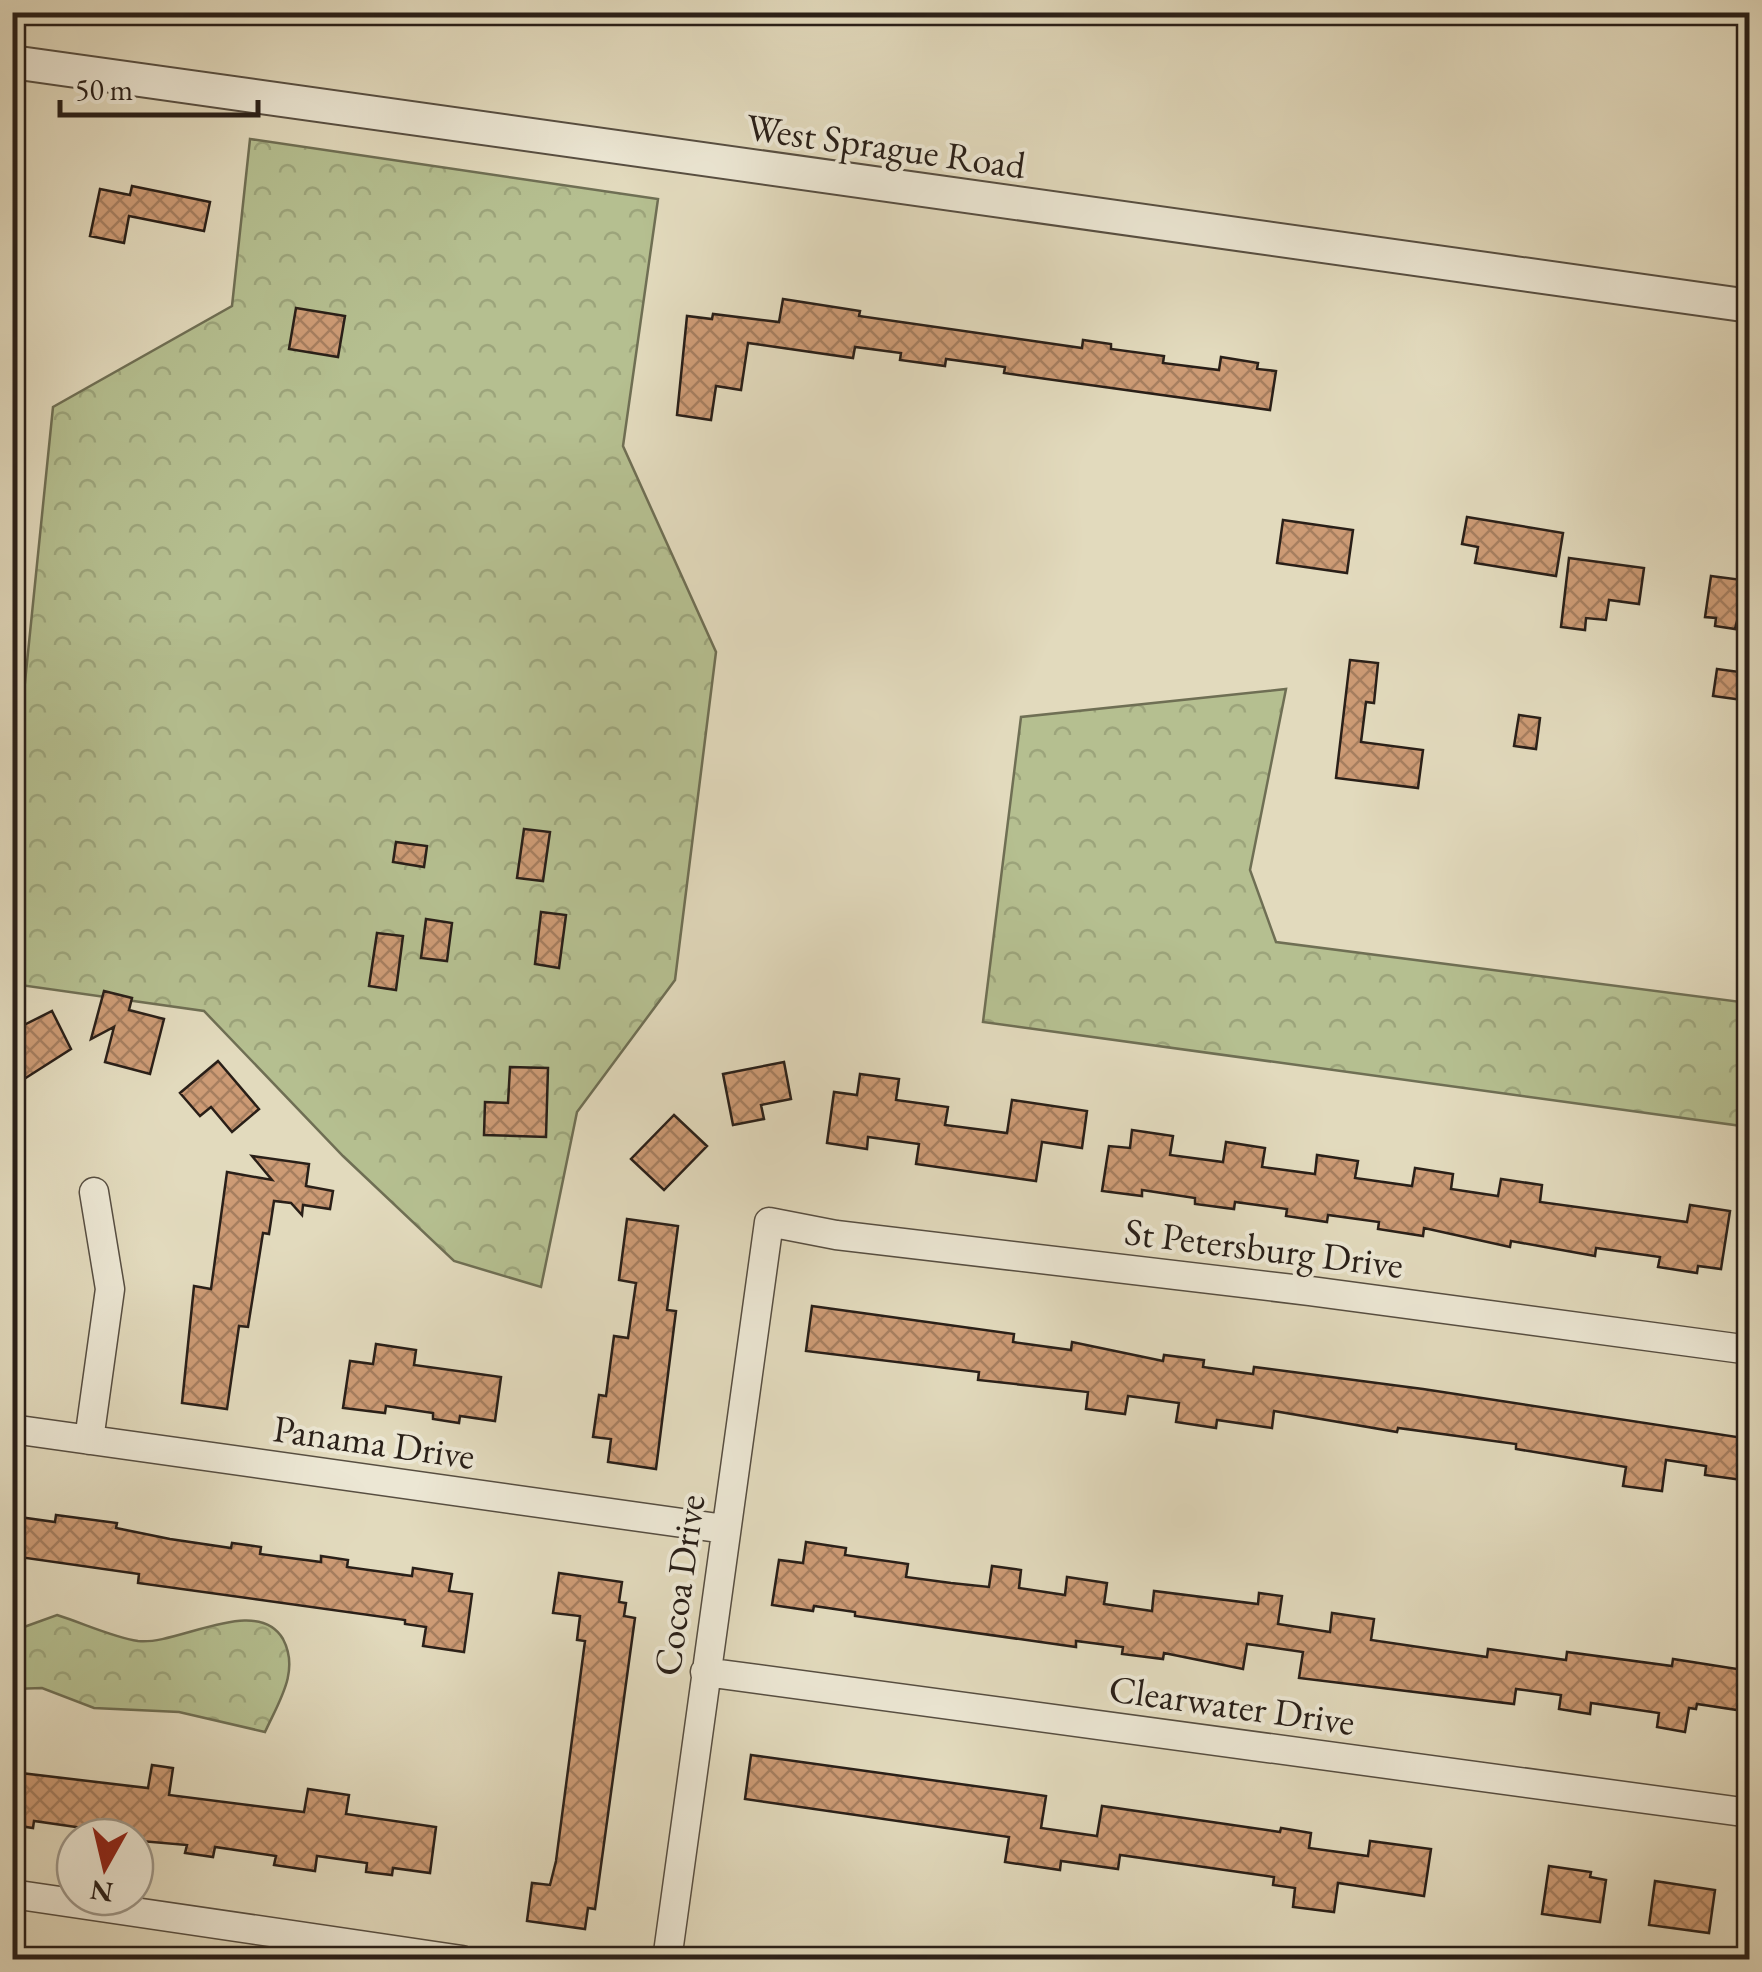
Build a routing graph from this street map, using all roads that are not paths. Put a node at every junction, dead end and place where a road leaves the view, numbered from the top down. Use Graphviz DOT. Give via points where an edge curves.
graph roads {
  1 [pos="12,62"];
  2 [pos="1750,306"];
  3 [pos="94,1192"];
  4 [pos="769,1222"];
  5 [pos="1750,1350"];
  6 [pos="12,1429"];
  7 [pos="89,1440"];
  8 [pos="725,1529"];
  9 [pos="705,1672"];
  10 [pos="1750,1813"];
  11 [pos="12,1894"];
  12 [pos="462,1960"];
  13 [pos="667,1960"];
  1 -- 2 [label="street, West Sprague Road"];
  3 -- 7 [label="street" via="110,1289"];
  4 -- 5 [label="street, St Petersburg Drive" via="836,1236 1310,1290"];
  4 -- 8 [label="street, Cocoa Drive"];
  6 -- 7 [label="street, Panama Drive"];
  7 -- 8 [label="street, Panama Drive"];
  8 -- 9 [label="street, Cocoa Drive"];
  9 -- 10 [label="street, Clearwater Drive"];
  9 -- 13 [label="street, Cocoa Drive"];
  11 -- 12 [label="street"];
}
